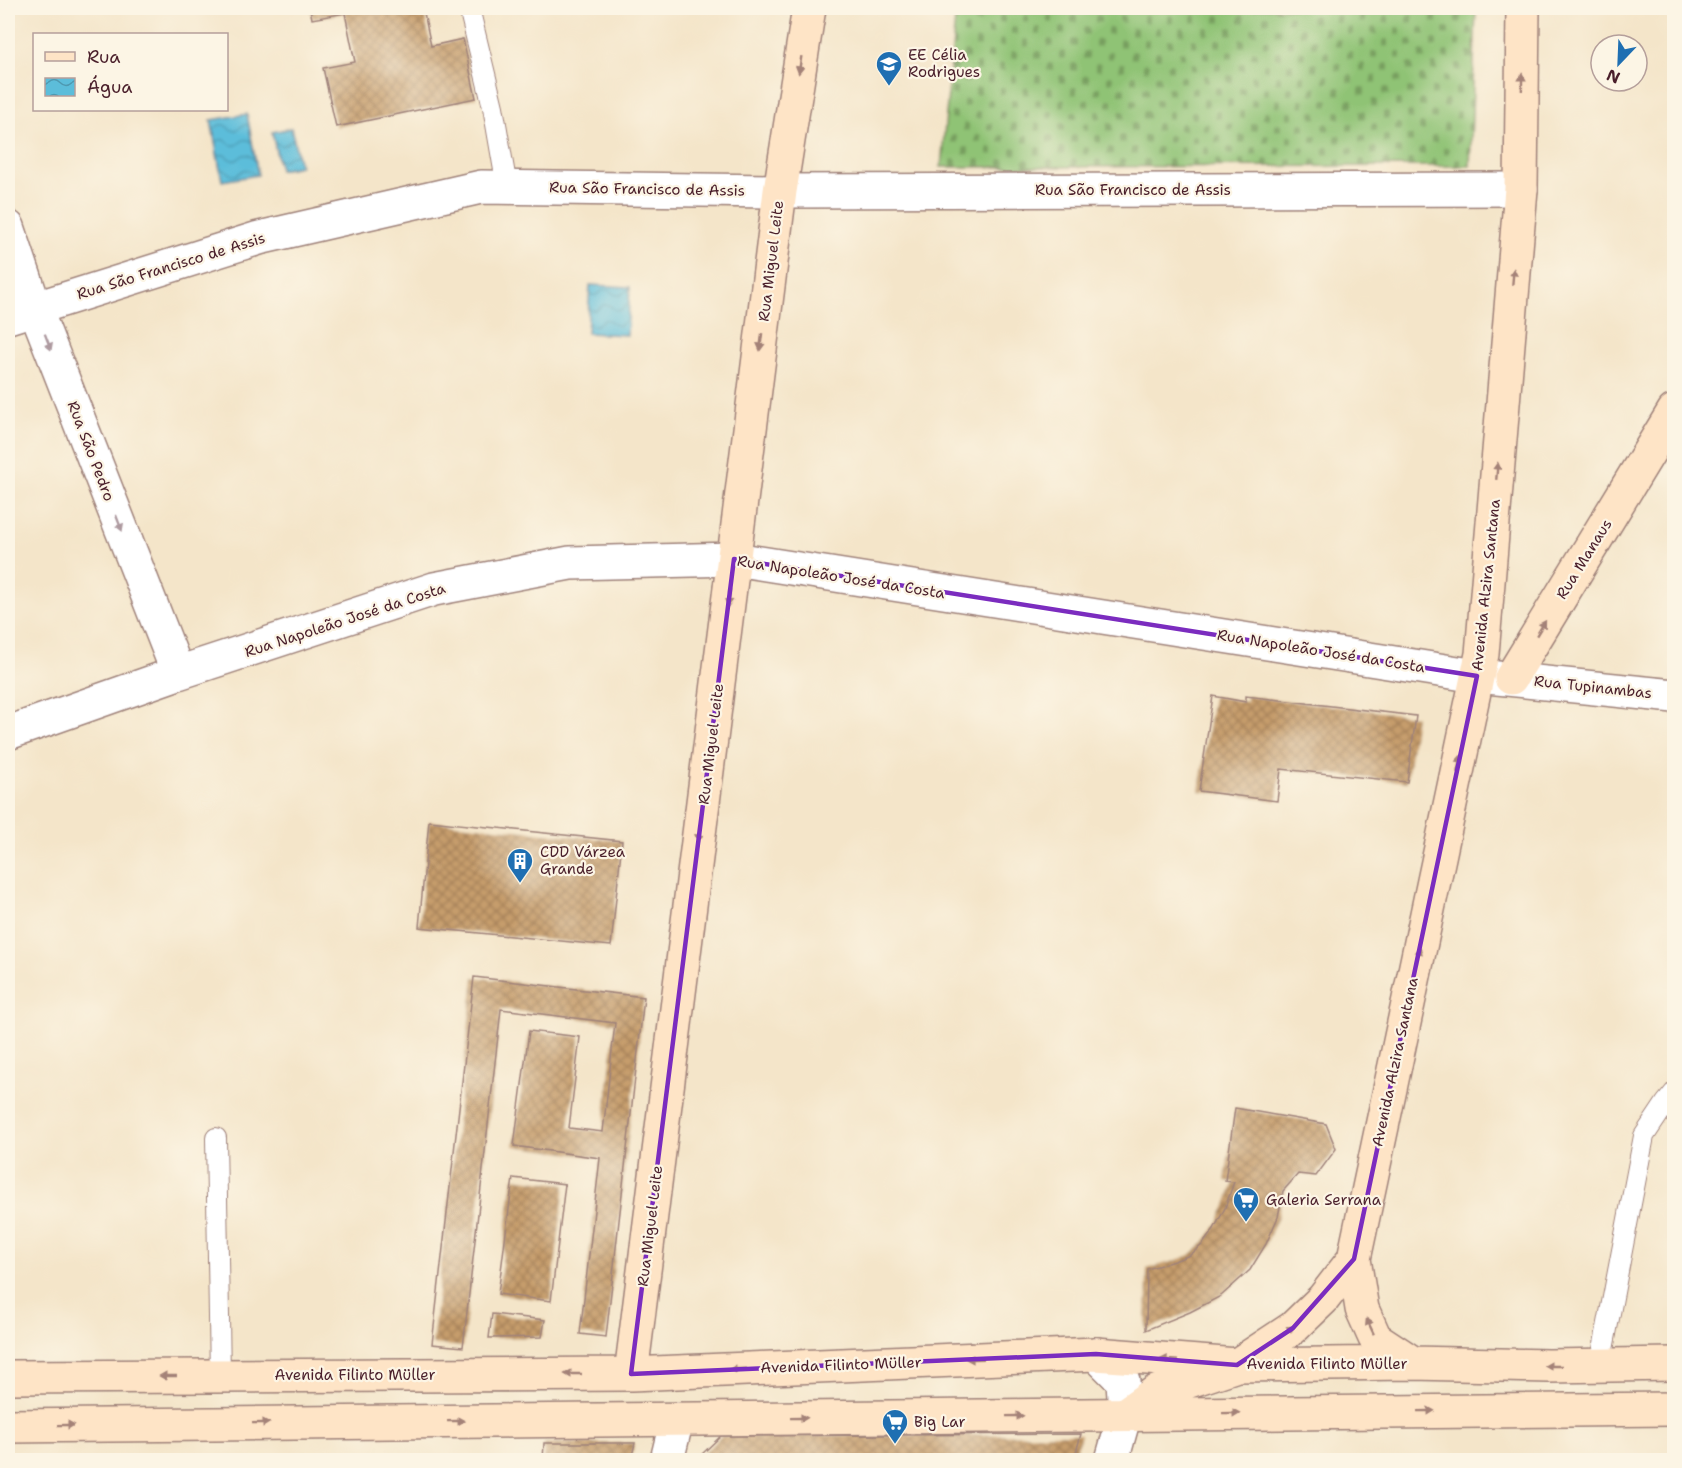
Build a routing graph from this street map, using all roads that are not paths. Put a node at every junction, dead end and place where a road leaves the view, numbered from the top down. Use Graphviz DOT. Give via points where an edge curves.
graph roads {
  1 [pos="469,8"];
  2 [pos="809,8"];
  3 [pos="1523,8"];
  4 [pos="507,187"];
  5 [pos="1521,189"];
  6 [pos="780,191"];
  7 [pos="8,227"];
  8 [pos="21,312"];
  9 [pos="1674,411"];
  10 [pos="1664,447"];
  11 [pos="734,559"];
  12 [pos="178,673"];
  13 [pos="1477,676"];
  14 [pos="1511,678"];
  15 [pos="1674,696"];
  16 [pos="8,733"];
  17 [pos="1674,1093"];
  18 [pos="216,1138"];
  19 [pos="1354,1259"];
  20 [pos="1096,1354"];
  21 [pos="1413,1363"];
  22 [pos="1674,1364"];
  23 [pos="1237,1365"];
  24 [pos="1600,1365"];
  25 [pos="631,1374"];
  26 [pos="220,1376"];
  27 [pos="8,1377"];
  28 [pos="1674,1409"];
  29 [pos="1125,1414"];
  30 [pos="678,1419"];
  31 [pos="8,1426"];
  32 [pos="667,1461"];
  33 [pos="1112,1461"];
  1 -- 4 [label="lane" via="493,106"];
  2 -- 6 [label="main road, Rua Miguel Leite, one-way"];
  5 -- 3 [label="main road, Avenida Alzira Santana, one-way"];
  4 -- 6 [label="street, Rua São Francisco de Assis"];
  4 -- 8 [label="street, Rua São Francisco de Assis" via="481,187 259,238"];
  5 -- 6 [label="street, Rua São Francisco de Assis"];
  13 -- 5 [label="main road, Avenida Alzira Santana, one-way" via="1482,654"];
  6 -- 11 [label="main road, Rua Miguel Leite, one-way"];
  7 -- 8 [label="street, Rua São Pedro"];
  8 -- 12 [label="street, Rua São Pedro, one-way"];
  9 -- 10 [label="main road, Rua Manaus"];
  14 -- 10 [label="main road, Rua Manaus, one-way"];
  11 -- 12 [label="street, Rua Napoleão José da Costa" via="570,563 434,589"];
  11 -- 13 [label="street, Rua Napoleão José da Costa"];
  11 -- 25 [label="main road, Rua Miguel Leite, one-way"];
  12 -- 16 [label="street, Rua Napoleão José da Costa"];
  13 -- 14 [label="street"];
  19 -- 13 [label="main road, Avenida Alzira Santana, one-way"];
  14 -- 15 [label="street, Rua Tupinambas"];
  17 -- 24 [label="lane" via="1644,1136"];
  18 -- 26 [label="lane"];
  21 -- 19 [label="main road, Avenida Alzira Santana, one-way" via="1376,1338 1362,1309"];
  23 -- 19 [label="main road, Avenida Alzira Santana, one-way" via="1293,1328 1323,1299"];
  23 -- 20 [label="main road, Avenida Filinto Müller, one-way"];
  20 -- 25 [label="main road, Avenida Filinto Müller, one-way"];
  20 -- 29 [label="street" via="1123,1381"];
  21 -- 23 [label="main road, Avenida Filinto Müller"];
  24 -- 21 [label="main road, Avenida Filinto Müller, one-way"];
  22 -- 24 [label="main road, Avenida Filinto Müller"];
  23 -- 29 [label="main road, Avenida Alzira Santana" via="1156,1392"];
  25 -- 26 [label="main road, Avenida Filinto Müller, one-way"];
  25 -- 30 [label="main road"];
  26 -- 27 [label="main road, Avenida Filinto Müller, one-way"];
  29 -- 28 [label="main road, one-way"];
  30 -- 29 [label="main road, one-way"];
  29 -- 33 [label="street"];
  31 -- 30 [label="main road, one-way"];
  30 -- 32 [label="street"];
}
